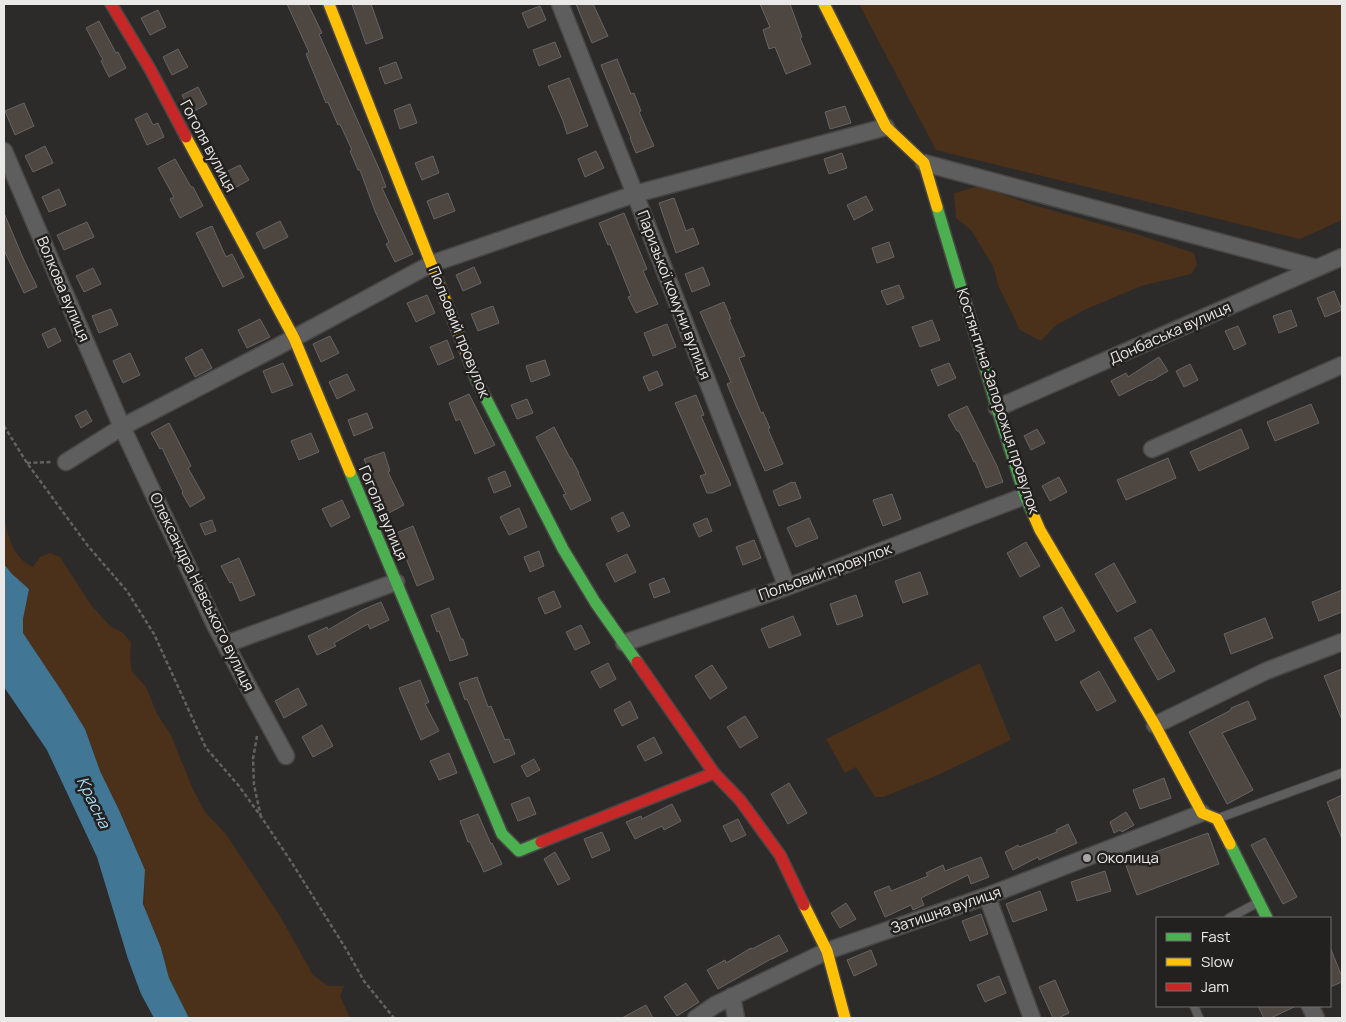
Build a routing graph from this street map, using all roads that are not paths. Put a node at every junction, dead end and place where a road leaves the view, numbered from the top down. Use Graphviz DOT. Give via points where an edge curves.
graph roads {
  1 [pos="111,4"];
  2 [pos="329,4"];
  3 [pos="560,4"];
  4 [pos="824,4"];
  5 [pos="886,127"];
  6 [pos="4,151"];
  7 [pos="924,163"];
  8 [pos="635,194"];
  9 [pos="1342,257"];
  10 [pos="431,264"];
  11 [pos="1317,268"];
  12 [pos="294,338"];
  13 [pos="1342,365"];
  14 [pos="997,408"];
  15 [pos="122,427"];
  16 [pos="1152,449"];
  17 [pos="66,462"];
  18 [pos="1025,496"];
  19 [pos="396,582"];
  20 [pos="787,587"];
  21 [pos="1342,642"];
  22 [pos="624,643"];
  23 [pos="226,644"];
  24 [pos="1155,725"];
  25 [pos="286,756"];
  26 [pos="714,773"];
  27 [pos="1342,773"];
  28 [pos="1210,816"];
  29 [pos="987,896"];
  30 [pos="1259,902"];
  31 [pos="1231,917"];
  32 [pos="1266,917"];
  33 [pos="827,951"];
  34 [pos="732,996"];
  35 [pos="696,1018"];
  36 [pos="736,1018"];
  37 [pos="845,1018"];
  38 [pos="1032,1018"];
  1 -- 12 [label="street, Гоголя вулиця" via="150,69"];
  2 -- 10 [label="street, Польовий провулок"];
  3 -- 8 [label="street, Паризької комуни вулиця"];
  4 -- 5 [label="street, Костянтина Запорожця провулок"];
  5 -- 7 [label="street, Костянтина Запорожця провулок"];
  5 -- 8 [label="street"];
  6 -- 15 [label="street, Волкова вулиця"];
  7 -- 11 [label="street"];
  7 -- 14 [label="street, Костянтина Запорожця провулок"];
  8 -- 10 [label="street"];
  8 -- 20 [label="street, Паризької комуни вулиця"];
  9 -- 11 [label="street, Донбаська вулиця"];
  10 -- 12 [label="street"];
  10 -- 22 [label="street, Польовий провулок" via="476,380 563,549"];
  11 -- 14 [label="street, Донбаська вулиця"];
  12 -- 15 [label="street"];
  12 -- 19 [label="street, Гоголя вулиця"];
  13 -- 16 [label="street"];
  14 -- 18 [label="street, Костянтина Запорожця провулок"];
  15 -- 17 [label="street"];
  15 -- 23 [label="street, Олександра Невського вулиця"];
  18 -- 20 [label="street, Польовий провулок"];
  18 -- 24 [label="street, Костянтина Запорожця провулок" via="1040,530"];
  19 -- 23 [label="street"];
  19 -- 26 [label="street, Гоголя вулиця" via="502,834 519,851"];
  20 -- 22 [label="street, Польовий провулок"];
  21 -- 24 [label="street" via="1266,671"];
  22 -- 26 [label="street, Польовий провулок"];
  23 -- 25 [label="street, Олександра Невського вулиця"];
  24 -- 28 [label="street, Костянтина Запорожця провулок"];
  26 -- 33 [label="street, Польовий провулок" via="740,800 780,854"];
  27 -- 28 [label="lane"];
  28 -- 29 [label="street, Затишна вулиця"];
  28 -- 30 [label="street, Костянтина Запорожця провулок"];
  29 -- 33 [label="street, Затишна вулиця"];
  29 -- 38 [label="street"];
  30 -- 31 [label="lane"];
  30 -- 32 [label="street, Костянтина Запорожця провулок"];
  33 -- 34 [label="street, Затишна вулиця"];
  33 -- 37 [label="street, Польовий провулок"];
  34 -- 35 [label="street, Затишна вулиця"];
  34 -- 36 [label="street"];
}
